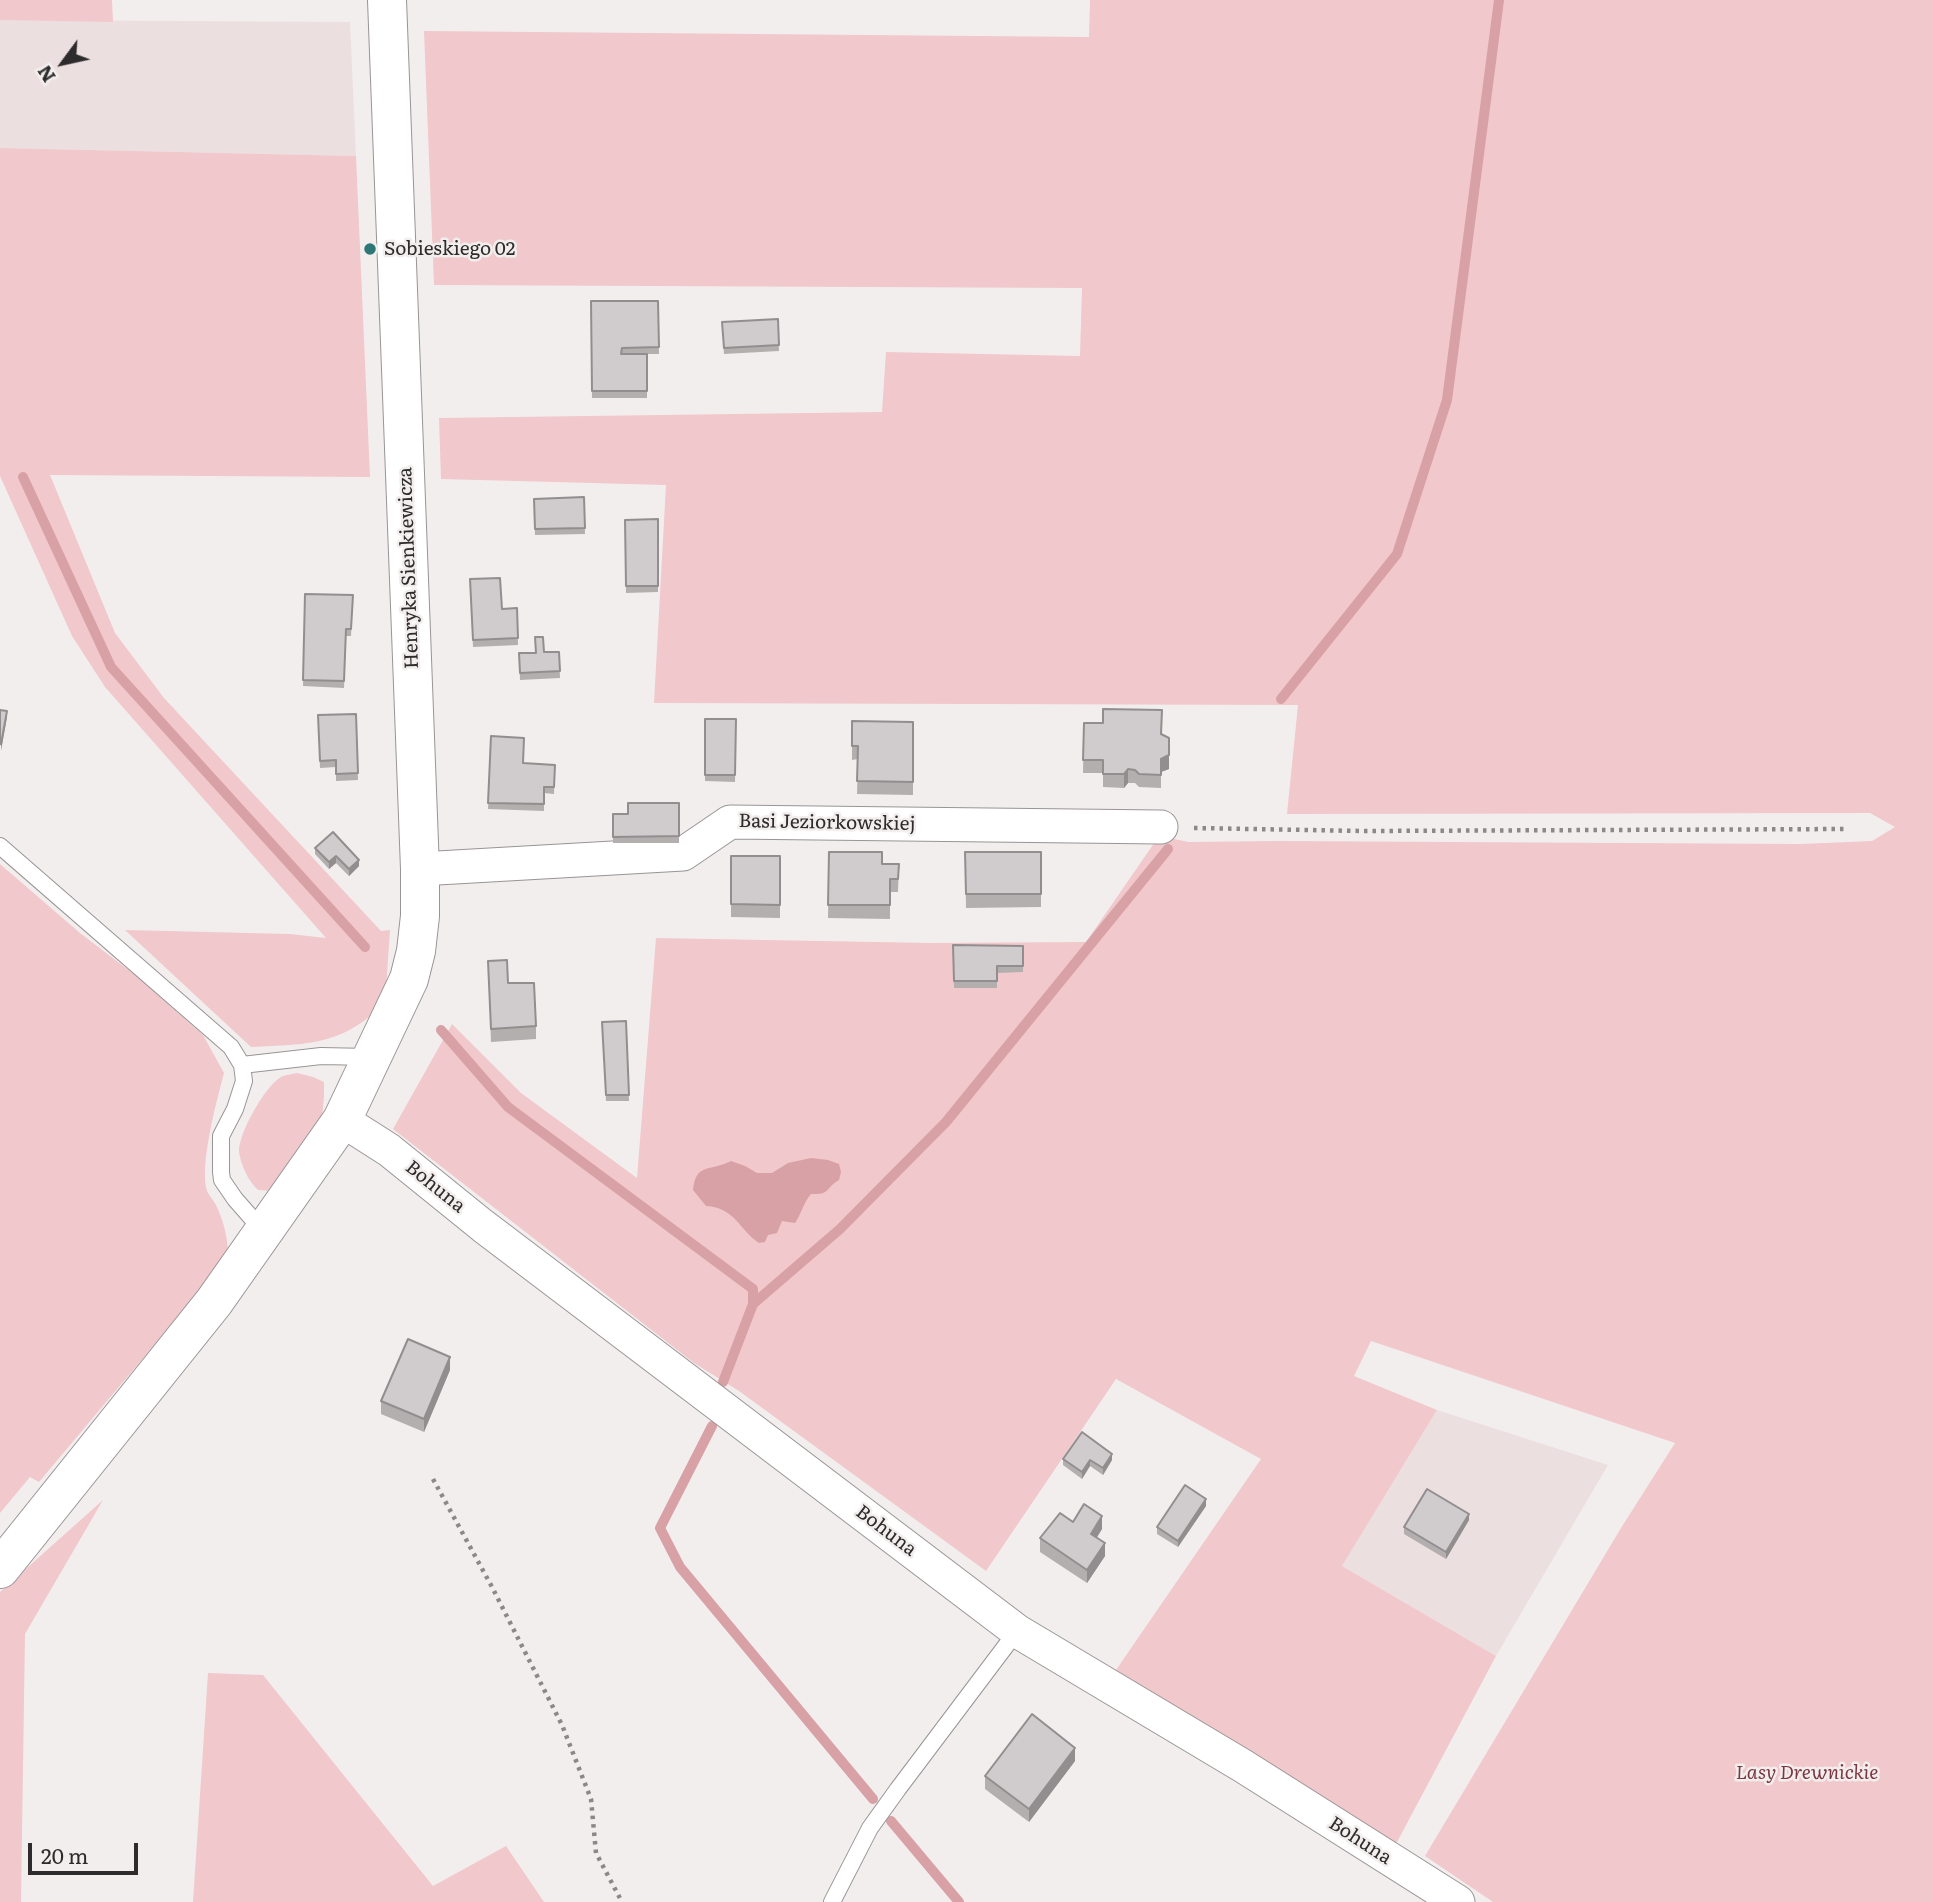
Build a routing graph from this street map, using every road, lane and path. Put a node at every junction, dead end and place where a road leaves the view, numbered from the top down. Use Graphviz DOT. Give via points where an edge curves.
graph roads {
  1 [pos="387,0"];
  2 [pos="1161,827"];
  3 [pos="1848,829"];
  4 [pos="0,846"];
  5 [pos="420,869"];
  6 [pos="372,1057"];
  7 [pos="242,1065"];
  8 [pos="342,1120"];
  9 [pos="264,1232"];
  10 [pos="433,1479"];
  11 [pos="0,1569"];
  12 [pos="1017,1631"];
  13 [pos="622,1902"];
  14 [pos="832,1902"];
  15 [pos="1458,1902"];
  1 -- 5 [label="street, Henryka Sienkiewicza"];
  2 -- 3 [label="path"];
  2 -- 5 [label="street, Basi Jeziorkowskiej" via="730,822 683,854"];
  4 -- 7 [label="lane" via="231,1047"];
  5 -- 6 [label="street, Henryka Sienkiewicza" via="416,951 409,979"];
  6 -- 7 [label="lane" via="321,1056"];
  6 -- 8 [label="street, Henryka Sienkiewicza"];
  7 -- 9 [label="lane" via="244,1081 221,1136 222,1180"];
  8 -- 9 [label="street, Henryka Sienkiewicza"];
  8 -- 12 [label="street, Bohuna" via="388,1150"];
  9 -- 11 [label="street, Henryka Sienkiewicza" via="214,1302"];
  10 -- 13 [label="path" via="562,1725 591,1799 596,1853"];
  12 -- 14 [label="lane" via="870,1828"];
  12 -- 15 [label="street, Bohuna" via="1244,1766"];
}
